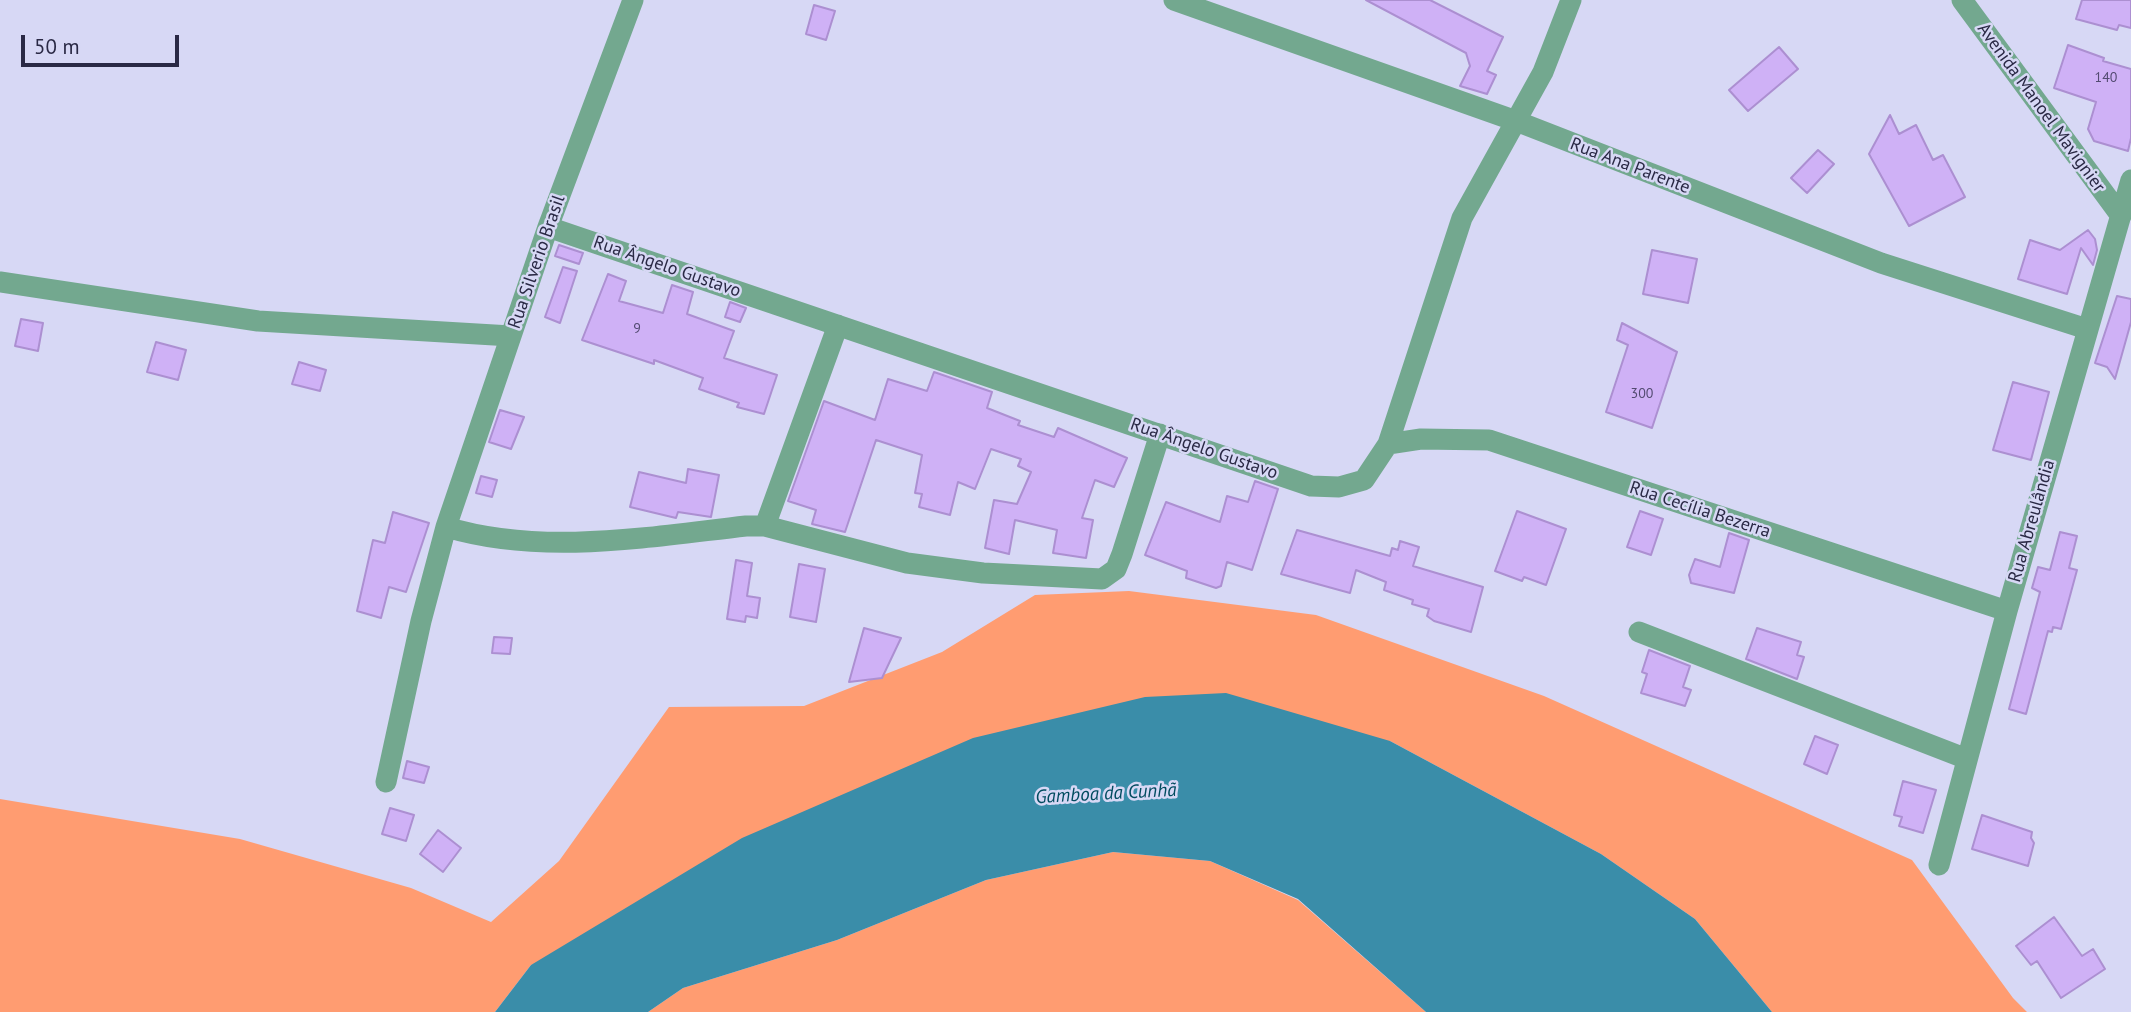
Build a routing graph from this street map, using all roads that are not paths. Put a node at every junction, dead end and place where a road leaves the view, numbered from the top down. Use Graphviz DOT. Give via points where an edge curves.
graph roads {
  1 [pos="633,0"];
  2 [pos="1174,0"];
  3 [pos="1571,0"];
  4 [pos="1962,0"];
  5 [pos="1516,121"];
  6 [pos="2131,180"];
  7 [pos="2121,216"];
  8 [pos="548,227"];
  9 [pos="0,282"];
  10 [pos="838,325"];
  11 [pos="2087,329"];
  12 [pos="511,336"];
  13 [pos="1160,434"];
  14 [pos="1388,444"];
  15 [pos="765,526"];
  16 [pos="446,527"];
  17 [pos="2007,611"];
  18 [pos="1639,632"];
  19 [pos="1967,759"];
  20 [pos="386,782"];
  21 [pos="1939,865"];
  1 -- 8 [label="street, Rua Silverio Brasil"];
  2 -- 5 [label="street, Rua Ana Parente"];
  3 -- 5 [label="street, Rua Ângelo Gustavo" via="1543,72"];
  4 -- 7 [label="street, Avenida Manoel Mavignier"];
  5 -- 11 [label="street, Rua Ana Parente" via="1881,263"];
  5 -- 14 [label="street, Rua Ângelo Gustavo" via="1462,218"];
  6 -- 7 [label="street, Rua Abreulândia"];
  7 -- 11 [label="street, Rua Abreulândia"];
  8 -- 10 [label="street, Rua Ângelo Gustavo"];
  8 -- 12 [label="street, Rua Silverio Brasil"];
  9 -- 12 [label="street" via="258,321"];
  10 -- 13 [label="street, Rua Ângelo Gustavo"];
  10 -- 15 [label="street"];
  11 -- 17 [label="street, Rua Abreulândia"];
  12 -- 16 [label="street, Rua Silverio Brasil"];
  13 -- 14 [label="street, Rua Ângelo Gustavo" via="1311,486 1339,487 1364,480"];
  13 -- 15 [label="street" via="1122,554 1116,569 1102,579 983,573 907,563"];
  14 -- 17 [label="street, Rua Cecília Bezerra" via="1446,438 1489,440"];
  15 -- 16 [label="street" via="548,542 477,537"];
  16 -- 20 [label="street, Rua Silverio Brasil"];
  17 -- 19 [label="street, Rua Abreulândia"];
  18 -- 19 [label="street"];
  19 -- 21 [label="street, Rua Abreulândia"];
}
